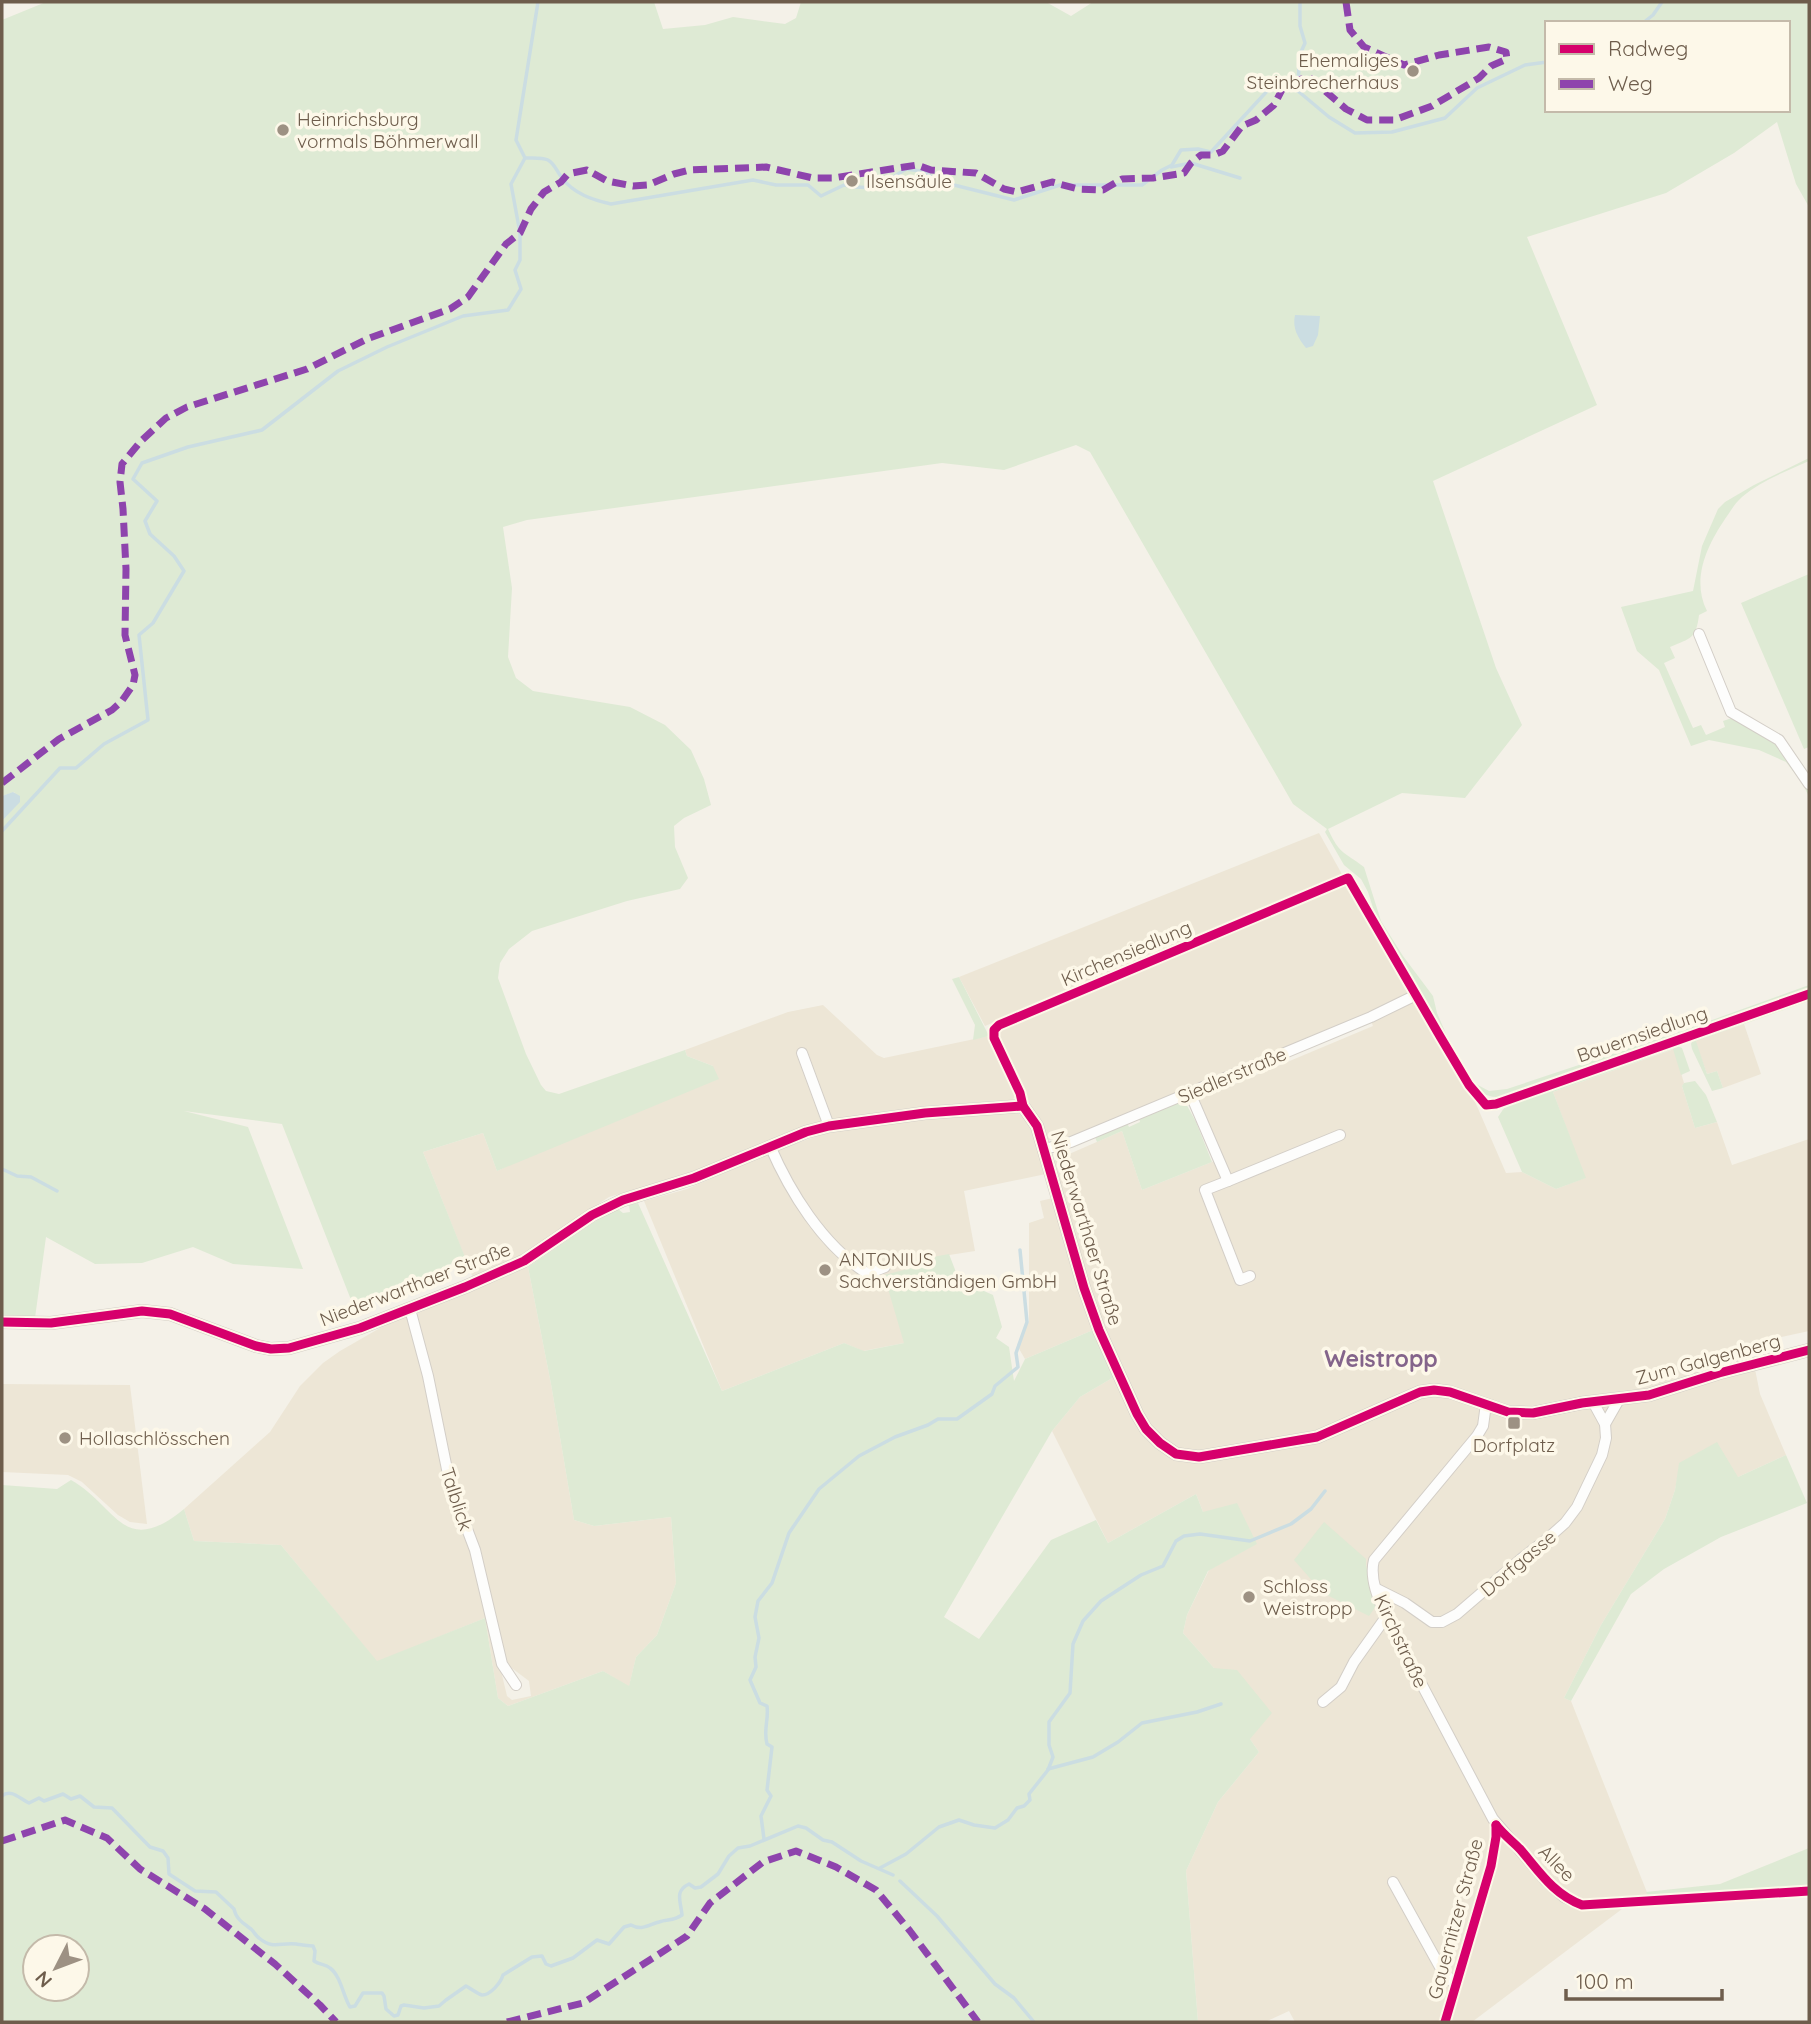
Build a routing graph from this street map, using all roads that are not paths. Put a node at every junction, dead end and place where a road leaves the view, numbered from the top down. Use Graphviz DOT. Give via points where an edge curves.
graph roads {
  1 [pos="1699,635"];
  2 [pos="1809,784"];
  3 [pos="1809,994"];
  4 [pos="1416,995"];
  5 [pos="802,1053"];
  6 [pos="1190,1093"];
  7 [pos="1023,1106"];
  8 [pos="829,1126"];
  9 [pos="1340,1135"];
  10 [pos="771,1146"];
  11 [pos="1045,1149"];
  12 [pos="1228,1181"];
  13 [pos="885,1267"];
  14 [pos="1250,1276"];
  15 [pos="410,1308"];
  16 [pos="2,1322"];
  17 [pos="1809,1350"];
  18 [pos="1616,1399"];
  19 [pos="1593,1402"];
  20 [pos="1486,1404"];
  21 [pos="1605,1424"];
  22 [pos="1377,1589"];
  23 [pos="1386,1617"];
  24 [pos="516,1685"];
  25 [pos="1323,1702"];
  26 [pos="1496,1825"];
  27 [pos="1393,1882"];
  28 [pos="1645,1901"];
  29 [pos="1455,1985"];
  30 [pos="1445,2022"];
  1 -- 2 [label="street" via="1731,712 1779,740"];
  3 -- 4 [label="street, Bauernsiedlung" via="1486,1105 1469,1085"];
  4 -- 6 [label="street, Siedlerstraße"];
  4 -- 7 [label="street, Kirchensiedlung" via="1348,878 999,1025 994,1038"];
  5 -- 8 [label="street"];
  6 -- 11 [label="street, Siedlerstraße"];
  6 -- 12 [label="street"];
  7 -- 8 [label="street, Niederwarthaer Straße" via="925,1112"];
  7 -- 11 [label="street, Niederwarthaer Straße"];
  8 -- 10 [label="street, Niederwarthaer Straße"];
  9 -- 12 [label="street"];
  10 -- 13 [label="street" via="820,1231 865,1272"];
  10 -- 15 [label="street, Niederwarthaer Straße" via="694,1178 623,1200 524,1261"];
  11 -- 20 [label="street, Niederwarthaer Straße" via="1099,1330 1137,1415 1146,1429 1176,1454 1199,1457 1317,1437 1420,1392 1450,1392"];
  12 -- 14 [label="street" via="1205,1190 1240,1280"];
  15 -- 16 [label="street, Niederwarthaer Straße" via="360,1328 271,1349 154,1312 51,1323"];
  15 -- 24 [label="street, Talblick" via="450,1484 475,1550 502,1664"];
  17 -- 18 [label="street, Zum Galgenberg" via="1649,1395"];
  18 -- 19 [label="street, Zum Galgenberg"];
  18 -- 21 [label="street, Dorfgasse"];
  19 -- 20 [label="street, Zum Galgenberg" via="1533,1413 1508,1412"];
  19 -- 21 [label="street"];
  20 -- 22 [label="street, Kirchstraße" via="1483,1426 1476,1436 1374,1560"];
  21 -- 22 [label="street, Dorfgasse" via="1602,1455 1571,1515 1457,1615 1432,1622"];
  22 -- 23 [label="street, Kirchstraße"];
  23 -- 25 [label="street" via="1340,1687"];
  23 -- 26 [label="street, Kirchstraße"];
  26 -- 28 [label="street, Allee" via="1546,1881 1573,1901 1582,1905"];
  26 -- 29 [label="street, Gauernitzer Straße" via="1491,1866"];
  27 -- 29 [label="street"];
  29 -- 30 [label="street, Gauernitzer Straße"];
}
